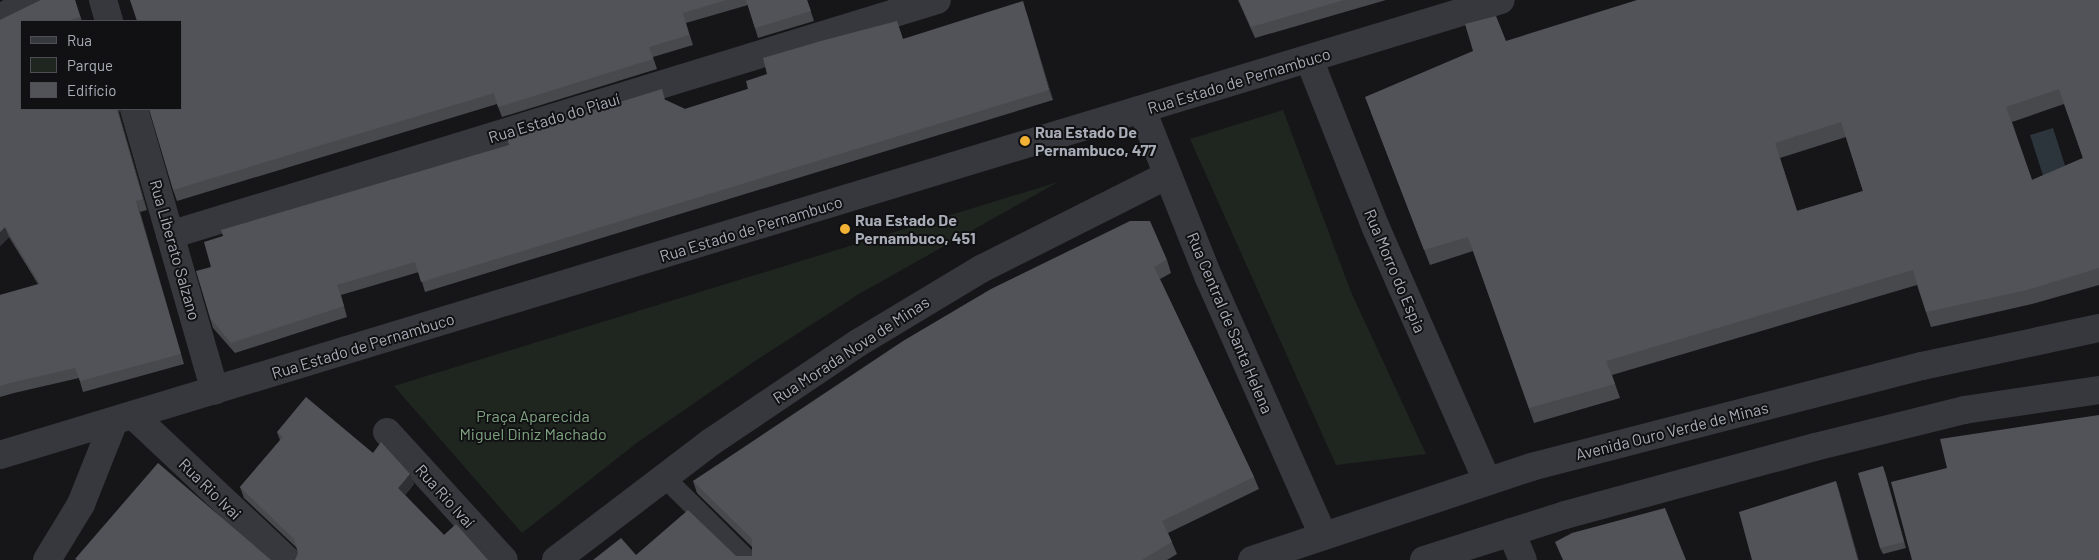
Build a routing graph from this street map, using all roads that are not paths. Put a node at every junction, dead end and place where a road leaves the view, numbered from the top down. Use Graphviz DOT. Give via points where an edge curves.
graph roads {
  1 [pos="33,0"];
  2 [pos="103,0"];
  3 [pos="937,0"];
  4 [pos="1501,0"];
  5 [pos="0,18"];
  6 [pos="109,20"];
  7 [pos="1309,59"];
  8 [pos="134,110"];
  9 [pos="1142,110"];
  10 [pos="1168,175"];
  11 [pos="170,235"];
  12 [pos="2099,328"];
  13 [pos="2099,390"];
  14 [pos="215,391"];
  15 [pos="124,418"];
  16 [pos="387,432"];
  17 [pos="0,455"];
  18 [pos="664,476"];
  19 [pos="1488,481"];
  20 [pos="1511,532"];
  21 [pos="1322,533"];
  22 [pos="47,560"];
  23 [pos="287,560"];
  24 [pos="504,560"];
  25 [pos="556,560"];
  26 [pos="748,560"];
  27 [pos="1252,560"];
  28 [pos="1424,560"];
  29 [pos="1523,560"];
  1 -- 5 [label="street"];
  2 -- 6 [label="street"];
  3 -- 11 [label="street, Rua Estado do Piauí"];
  4 -- 7 [label="street, Rua Estado de Pernambuco"];
  7 -- 9 [label="street, Rua Estado de Pernambuco"];
  7 -- 19 [label="street, Rua Morro do Espia" via="1376,228"];
  8 -- 11 [label="street, Rua Liberato Salzano"];
  9 -- 10 [label="street, Rua Central de Santa Helena"];
  9 -- 14 [label="street, Rua Estado de Pernambuco"];
  10 -- 18 [label="street, Rua Morada Nova de Minas" via="981,269 891,323"];
  10 -- 21 [label="street, Rua Central de Santa Helena"];
  11 -- 14 [label="street, Rua Liberato Salzano"];
  12 -- 19 [label="street, Avenida Ouro Verde de Minas" via="1922,366"];
  13 -- 20 [label="street" via="1964,410"];
  14 -- 15 [label="street, Rua Estado de Pernambuco"];
  15 -- 17 [label="street, Rua Estado de Pernambuco"];
  15 -- 22 [label="street" via="81,504"];
  15 -- 23 [label="street, Rua Rio Ivai"];
  16 -- 24 [label="street, Rua Rio Ivaí"];
  18 -- 25 [label="street, Rua Morada Nova de Minas"];
  18 -- 26 [label="lane"];
  19 -- 21 [label="street, Avenida Ouro Verde de Minas"];
  20 -- 28 [label="street"];
  20 -- 29 [label="street"];
  21 -- 27 [label="street, Avenida Ouro Verde de Minas"];
}
